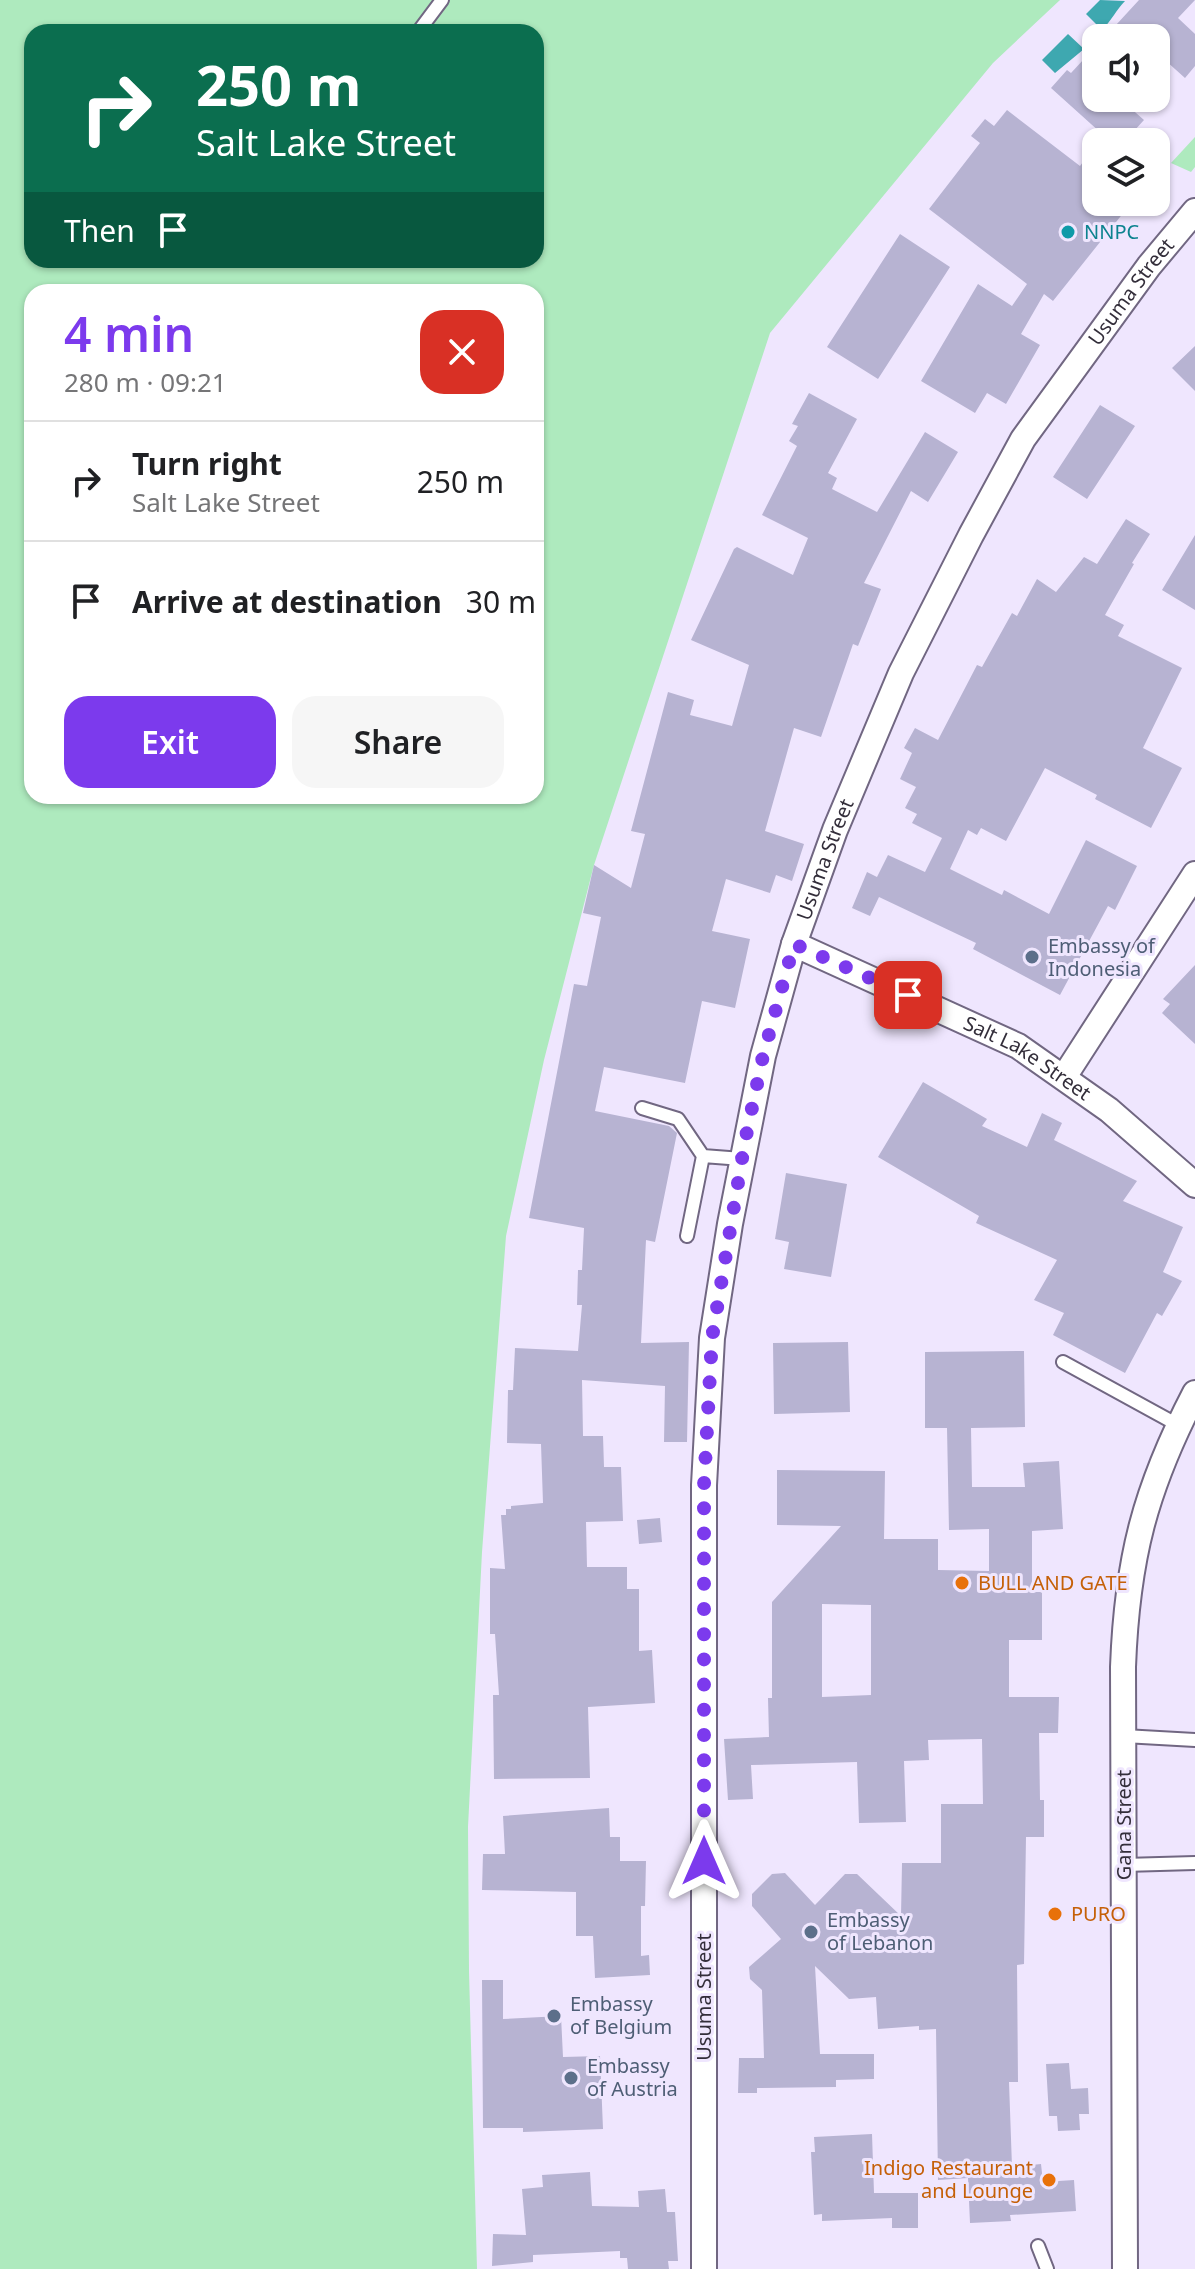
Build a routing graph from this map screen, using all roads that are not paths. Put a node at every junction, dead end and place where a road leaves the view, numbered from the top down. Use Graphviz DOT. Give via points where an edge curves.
graph roads {
  1 [pos="442,0"];
  2 [pos="424,24"];
  3 [pos="1195,211"];
  4 [pos="1195,874"];
  5 [pos="794,944"];
  6 [pos="1064,1077"];
  7 [pos="642,1108"];
  8 [pos="703,1156"];
  9 [pos="742,1159"];
  10 [pos="1195,1185"];
  11 [pos="687,1236"];
  12 [pos="1063,1362"];
  13 [pos="1195,1393"];
  14 [pos="1178,1425"];
  15 [pos="1124,1736"];
  16 [pos="1195,1740"];
  17 [pos="1195,1863"];
  18 [pos="1124,1865"];
  19 [pos="1038,2246"];
  20 [pos="704,2269"];
  21 [pos="1047,2269"];
  22 [pos="1125,2269"];
  1 -- 2 [label="lane"];
  3 -- 5 [label="street, Usuma Street" via="1023,439 978,521 901,673"];
  4 -- 6 [label="street"];
  5 -- 6 [label="street, Salt Lake Street" via="1018,1046"];
  5 -- 9 [label="street, Usuma Street"];
  6 -- 10 [label="street, Salt Lake Street"];
  7 -- 8 [label="lane" via="678,1119"];
  8 -- 9 [label="lane"];
  8 -- 11 [label="lane"];
  9 -- 20 [label="street, Usuma Street" via="712,1338 704,1485"];
  12 -- 14 [label="lane"];
  13 -- 14 [label="street, Gana Street"];
  14 -- 15 [label="street, Gana Street" via="1143,1512 1133,1558 1125,1607"];
  15 -- 16 [label="lane"];
  15 -- 18 [label="street, Gana Street"];
  17 -- 18 [label="lane"];
  18 -- 22 [label="street, Gana Street"];
  19 -- 21 [label="lane"];
}
